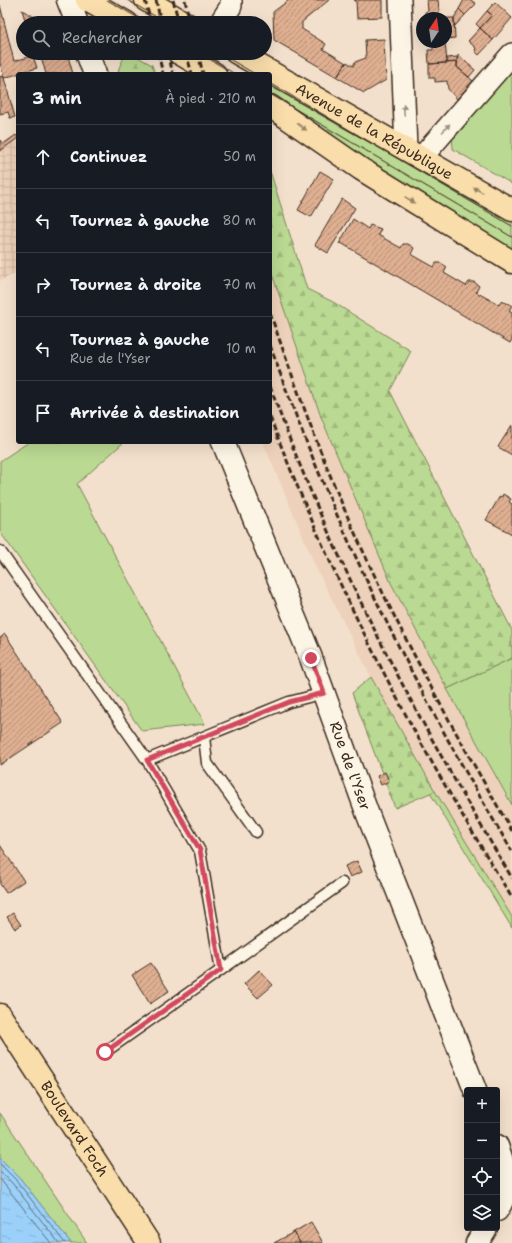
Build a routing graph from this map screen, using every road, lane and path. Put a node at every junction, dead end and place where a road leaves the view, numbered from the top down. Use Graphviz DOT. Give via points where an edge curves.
graph roads {
  1 [pos="68,0"];
  2 [pos="87,0"];
  3 [pos="146,0"];
  4 [pos="231,0"];
  5 [pos="400,0"];
  6 [pos="74,16"];
  7 [pos="110,16"];
  8 [pos="173,16"];
  9 [pos="225,16"];
  10 [pos="512,54"];
  11 [pos="191,60"];
  12 [pos="249,60"];
  13 [pos="212,72"];
  14 [pos="270,72"];
  15 [pos="272,73"];
  16 [pos="272,107"];
  17 [pos="413,153"];
  18 [pos="512,210"];
  19 [pos="512,262"];
  20 [pos="224,444"];
  21 [pos="0,551"];
  22 [pos="324,693"];
  23 [pos="204,737"];
  24 [pos="147,760"];
  25 [pos="256,832"];
  26 [pos="342,883"];
  27 [pos="221,970"];
  28 [pos="0,1015"];
  29 [pos="105,1052"];
  30 [pos="474,1087"];
  31 [pos="500,1154"];
  32 [pos="500,1206"];
  33 [pos="484,1231"];
  34 [pos="149,1243"];
  35 [pos="477,1243"];
  1 -- 6 [label="street"];
  2 -- 7 [label="main road"];
  3 -- 8 [label="main road"];
  4 -- 9 [label="street"];
  17 -- 5 [label="street, one-way"];
  17 -- 10 [label="street, one-way"];
  11 -- 13 [label="main road"];
  12 -- 14 [label="main road, Avenue de la République"];
  15 -- 17 [label="main road, Avenue de la République"];
  16 -- 19 [label="main road, Avenue de la République, one-way" via="361,169"];
  18 -- 17 [label="main road, Avenue de la République, one-way"];
  20 -- 22 [label="street, Rue de l'Yser"];
  21 -- 24 [label="lane"];
  22 -- 23 [label="lane" via="289,702"];
  22 -- 30 [label="street, Rue de l'Yser" via="368,815"];
  23 -- 24 [label="lane"];
  23 -- 25 [label="lane" via="207,763"];
  24 -- 27 [label="lane" via="200,850"];
  26 -- 27 [label="lane"];
  27 -- 29 [label="lane"];
  28 -- 34 [label="main road, Boulevard Foch"];
  31 -- 32 [label="street" via="505,1168 506,1185 504,1200"];
  33 -- 35 [label="street"];
}
